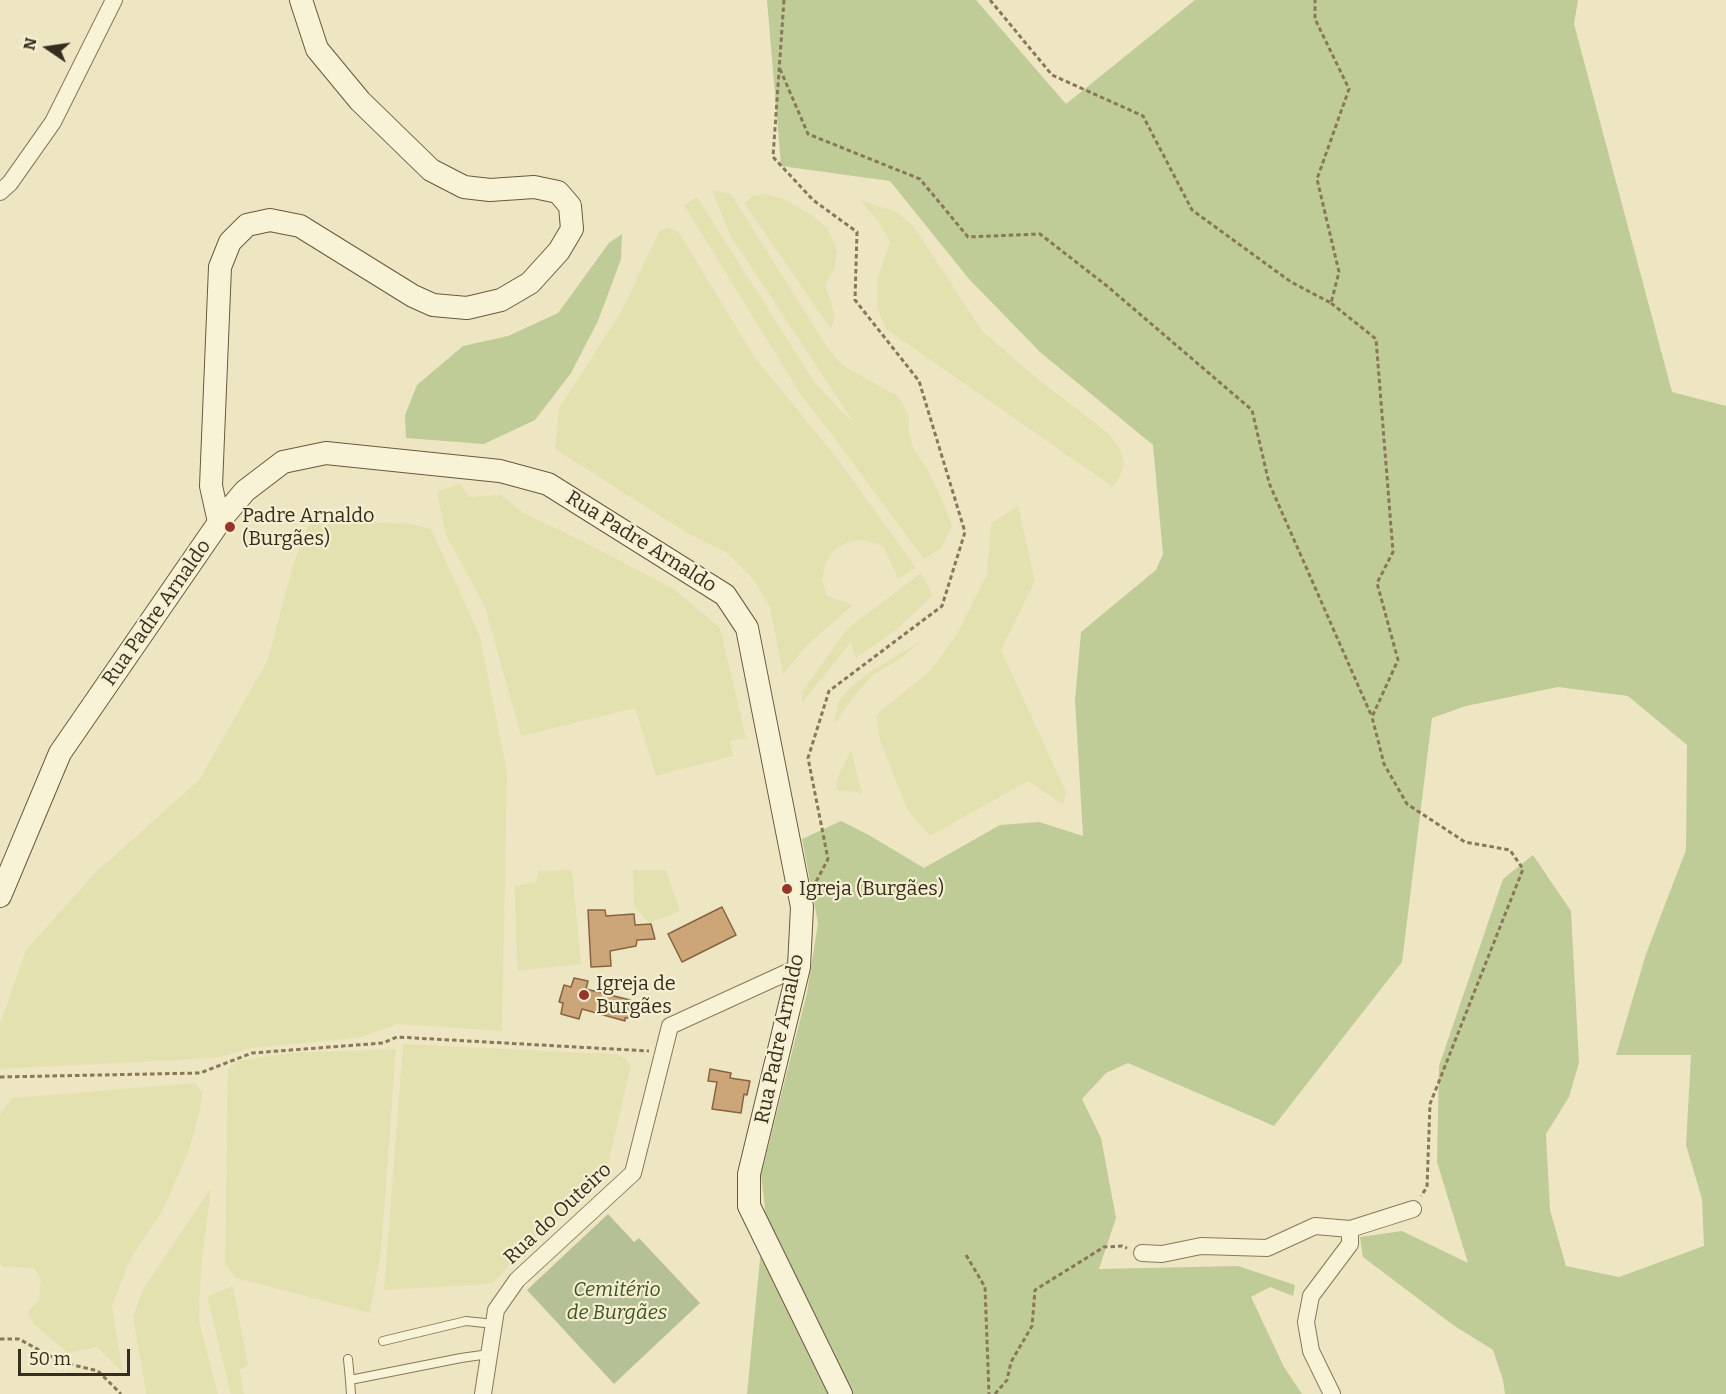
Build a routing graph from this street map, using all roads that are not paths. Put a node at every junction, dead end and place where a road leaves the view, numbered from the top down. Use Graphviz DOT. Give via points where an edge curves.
graph roads {
  1 [pos="114,0"];
  2 [pos="301,0"];
  3 [pos="0,192"];
  4 [pos="219,522"];
  5 [pos="0,896"];
  6 [pos="799,967"];
  7 [pos="1413,1209"];
  8 [pos="1350,1229"];
  9 [pos="1142,1253"];
  10 [pos="494,1324"];
  11 [pos="383,1341"];
  12 [pos="489,1354"];
  13 [pos="348,1359"];
  14 [pos="350,1380"];
  15 [pos="351,1394"];
  16 [pos="483,1394"];
  17 [pos="841,1394"];
  18 [pos="1332,1394"];
  1 -- 3 [label="street" via="53,122"];
  2 -- 4 [label="street" via="317,49 360,101 431,170 464,187 534,187 558,192 570,206 572,229 559,252 530,283 501,300 466,308 433,305 413,296 300,226 270,220 247,225 230,242 220,267 211,486"];
  4 -- 5 [label="street, Rua Padre Arnaldo" via="60,753"];
  4 -- 6 [label="street, Rua Padre Arnaldo" via="245,491 283,462 326,453 500,471 548,484 725,595 747,628 802,908"];
  6 -- 10 [label="street, Rua do Outeiro" via="670,1026 633,1173 517,1280 496,1310"];
  6 -- 17 [label="street, Rua Padre Arnaldo" via="749,1174 749,1206"];
  7 -- 8 [label="street"];
  8 -- 9 [label="street" via="1315,1226 1267,1248 1201,1246 1162,1254"];
  8 -- 18 [label="street" via="1350,1244 1311,1296 1306,1322 1311,1351"];
  10 -- 11 [label="lane" via="466,1321"];
  10 -- 12 [label="street, Rua do Outeiro"];
  12 -- 14 [label="lane"];
  12 -- 16 [label="street, Rua do Outeiro"];
  13 -- 14 [label="lane"];
  14 -- 15 [label="lane"];
}
